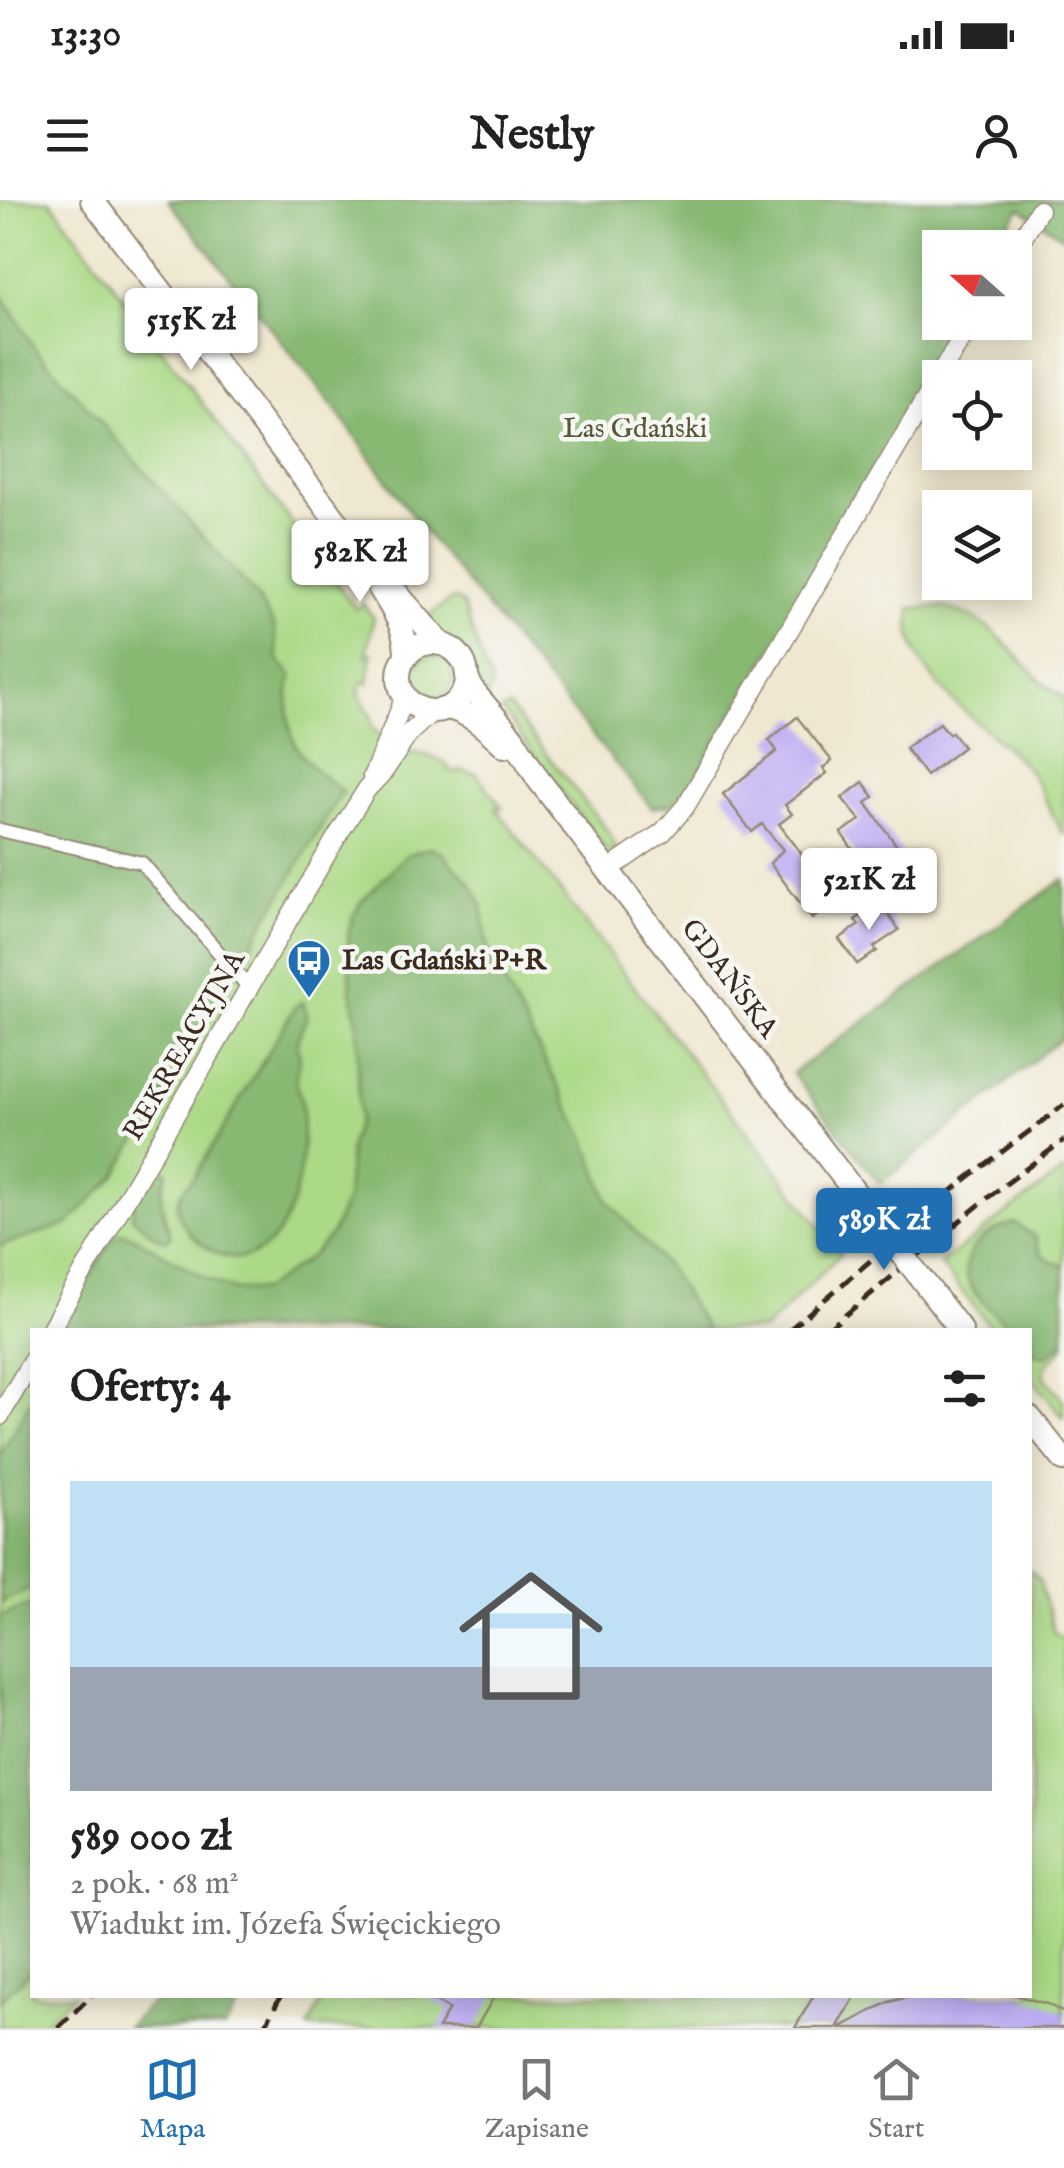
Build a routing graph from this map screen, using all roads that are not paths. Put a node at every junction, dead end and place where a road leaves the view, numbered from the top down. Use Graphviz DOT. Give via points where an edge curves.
graph roads {
  1 [pos="92,200"];
  2 [pos="1039,210"];
  3 [pos="1027,230"];
  4 [pos="960,340"];
  5 [pos="354,544"];
  6 [pos="441,644"];
  7 [pos="406,657"];
  8 [pos="467,678"];
  9 [pos="404,694"];
  10 [pos="440,710"];
  11 [pos="538,778"];
  12 [pos="367,790"];
  13 [pos="0,830"];
  14 [pos="608,870"];
  15 [pos="250,989"];
  16 [pos="51,1328"];
  17 [pos="959,1328"];
  18 [pos="30,1364"];
  19 [pos="0,1416"];
  20 [pos="1032,1420"];
  21 [pos="1064,1460"];
  1 -- 5 [label="main road"];
  2 -- 3 [label="street"];
  4 -- 14 [label="street" via="685,807 663,832"];
  5 -- 6 [label="main road"];
  5 -- 7 [label="main road" via="402,627"];
  6 -- 7 [label="main road" via="422,645"];
  6 -- 8 [label="main road" via="460,656"];
  7 -- 9 [label="main road" via="400,675"];
  8 -- 10 [label="main road" via="461,696"];
  8 -- 11 [label="main road, GDAŃSKA"];
  9 -- 10 [label="main road" via="416,706"];
  9 -- 12 [label="street, REKREACYJNA"];
  10 -- 11 [label="main road, GDAŃSKA" via="474,718"];
  10 -- 12 [label="street, REKREACYJNA" via="410,732"];
  11 -- 14 [label="main road, GDAŃSKA"];
  12 -- 15 [label="street, REKREACYJNA"];
  13 -- 15 [label="street" via="142,863"];
  14 -- 17 [label="main road, GDAŃSKA, bridge"];
  15 -- 16 [label="street, REKREACYJNA"];
  18 -- 19 [label="street"];
  20 -- 21 [label="main road"];
}
